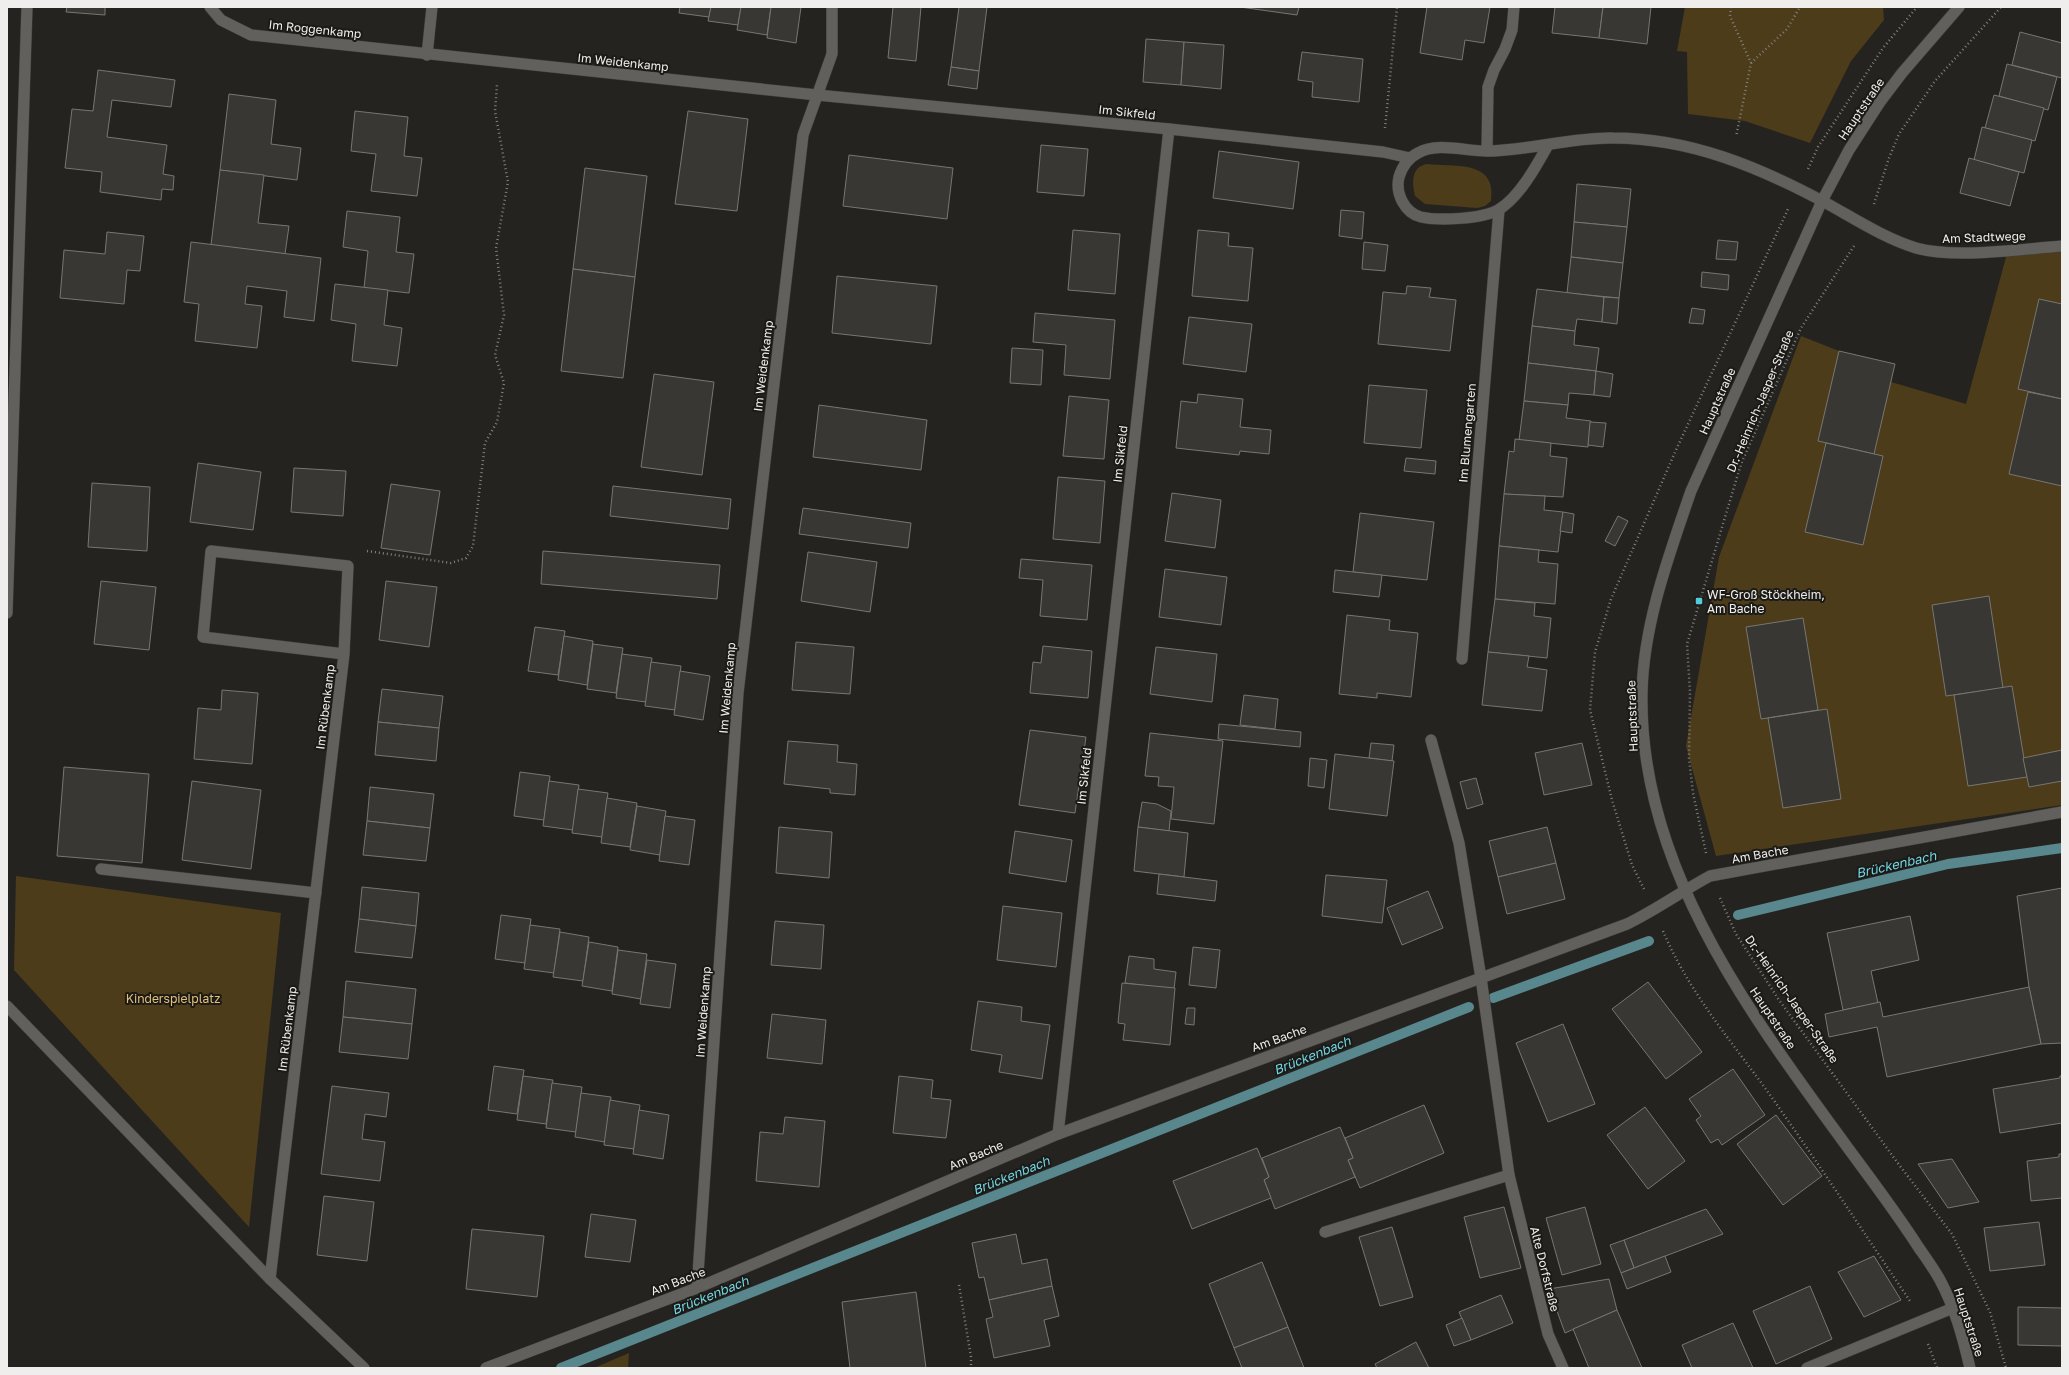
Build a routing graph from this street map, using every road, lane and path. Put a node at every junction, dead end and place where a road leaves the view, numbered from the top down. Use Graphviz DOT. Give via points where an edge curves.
graph roads {
  1 [pos="27,7"];
  2 [pos="210,7"];
  3 [pos="432,7"];
  4 [pos="832,7"];
  5 [pos="1397,7"];
  6 [pos="1514,7"];
  7 [pos="1731,7"];
  8 [pos="1800,7"];
  9 [pos="1917,7"];
  10 [pos="1959,7"];
  11 [pos="2001,7"];
  12 [pos="427,55"];
  13 [pos="499,62"];
  14 [pos="1751,63"];
  15 [pos="817,95"];
  16 [pos="1169,129"];
  17 [pos="1548,145"];
  18 [pos="1487,151"];
  19 [pos="1383,152"];
  20 [pos="1410,158"];
  21 [pos="1732,159"];
  22 [pos="1799,188"];
  23 [pos="1822,201"];
  24 [pos="1499,210"];
  25 [pos="1865,224"];
  26 [pos="2062,246"];
  27 [pos="348,566"];
  28 [pos="7,613"];
  29 [pos="344,654"];
  30 [pos="1462,659"];
  31 [pos="1431,740"];
  32 [pos="2062,812"];
  33 [pos="101,869"];
  34 [pos="1710,876"];
  35 [pos="1684,890"];
  36 [pos="316,893"];
  37 [pos="1654,910"];
  38 [pos="1481,978"];
  39 [pos="7,1006"];
  40 [pos="1058,1134"];
  41 [pos="1509,1175"];
  42 [pos="1325,1232"];
  43 [pos="270,1279"];
  44 [pos="959,1286"];
  45 [pos="697,1288"];
  46 [pos="1953,1308"];
  47 [pos="1919,1322"];
  48 [pos="364,1368"];
  49 [pos="486,1368"];
  50 [pos="971,1368"];
  51 [pos="1563,1368"];
  52 [pos="1807,1368"];
  53 [pos="1937,1368"];
  54 [pos="1970,1368"];
  55 [pos="2006,1368"];
  1 -- 28 [label="street"];
  2 -- 12 [label="street, Im Roggenkamp" via="221,20 251,35"];
  3 -- 12 [label="street"];
  4 -- 15 [label="street, Im Weidenkamp" via="832,54"];
  5 -- 19 [label="path"];
  6 -- 18 [label="street" via="1512,30 1488,87"];
  7 -- 14 [label="path" via="1730,16"];
  8 -- 14 [label="path" via="1787,29"];
  9 -- 22 [label="path" via="1882,48 1822,140"];
  10 -- 23 [label="street, Hauptstraße" via="1880,102 1849,150"];
  11 -- 25 [label="path, Dr.-Heinrich-Jasper-Straße" via="1935,81 1899,134"];
  12 -- 13 [label="street, Im Weidenkamp"];
  13 -- 15 [label="street, Im Weidenkamp"];
  13 -- 27 [label="path" via="495,111 508,182 496,248 504,314 495,355 504,383 497,422 485,443 473,546 466,558 451,563 357,550"];
  14 -- 21 [label="path"];
  15 -- 16 [label="street, Im Sikfeld"];
  15 -- 45 [label="street, Im Weidenkamp" via="803,134 738,693"];
  16 -- 19 [label="street"];
  16 -- 40 [label="street, Im Sikfeld"];
  17 -- 18 [label="street"];
  17 -- 21 [label="street" via="1597,138 1639,138 1689,147"];
  17 -- 24 [label="street" via="1525,182"];
  18 -- 20 [label="street" via="1426,149"];
  19 -- 20 [label="street"];
  20 -- 24 [label="street" via="1401,170 1398,182 1400,196 1411,212 1422,217 1471,218"];
  21 -- 22 [label="street"];
  22 -- 23 [label="street"];
  22 -- 37 [label="path" via="1676,450 1611,599 1595,652 1590,710 1612,800 1632,865"];
  23 -- 25 [label="street, Am Stadtwege"];
  23 -- 35 [label="street, Hauptstraße" via="1691,491 1674,538 1651,625 1642,694 1647,770 1659,816"];
  24 -- 30 [label="street, Im Blumengarten"];
  25 -- 26 [label="street, Am Stadtwege" via="1888,238 1917,248 1946,253"];
  25 -- 34 [label="path, Dr.-Heinrich-Jasper-Straße" via="1852,251 1801,328 1741,464 1687,644 1691,779"];
  27 -- 29 [label="street, Im Rübenkamp"];
  27 -- 29 [label="street, Im Rübenkamp" via="211,551 203,638"];
  29 -- 36 [label="street, Im Rübenkamp"];
  31 -- 38 [label="street" via="1459,844"];
  32 -- 34 [label="street, Am Bache"];
  33 -- 36 [label="street"];
  34 -- 35 [label="street, Am Bache"];
  34 -- 55 [label="path, Dr.-Heinrich-Jasper-Straße" via="1736,934 1779,1000 1952,1234 1990,1312"];
  35 -- 37 [label="street, Am Bache"];
  35 -- 46 [label="street, Hauptstraße" via="1727,971 1758,1021 1905,1225 1940,1279"];
  36 -- 43 [label="street, Im Rübenkamp"];
  37 -- 38 [label="street, Am Bache" via="1627,924"];
  37 -- 47 [label="path" via="1674,956 1706,1010 1843,1201 1910,1301"];
  38 -- 40 [label="street, Am Bache"];
  38 -- 41 [label="street, Alte Dorfstraße"];
  39 -- 43 [label="street"];
  40 -- 45 [label="street, Am Bache"];
  41 -- 42 [label="street"];
  41 -- 51 [label="street, Alte Dorfstraße" via="1548,1334"];
  43 -- 48 [label="street"];
  44 -- 50 [label="path"];
  45 -- 49 [label="street, Am Bache"];
  46 -- 47 [label="street"];
  46 -- 54 [label="street, Hauptstraße"];
  47 -- 52 [label="street"];
  47 -- 53 [label="path"];
}
